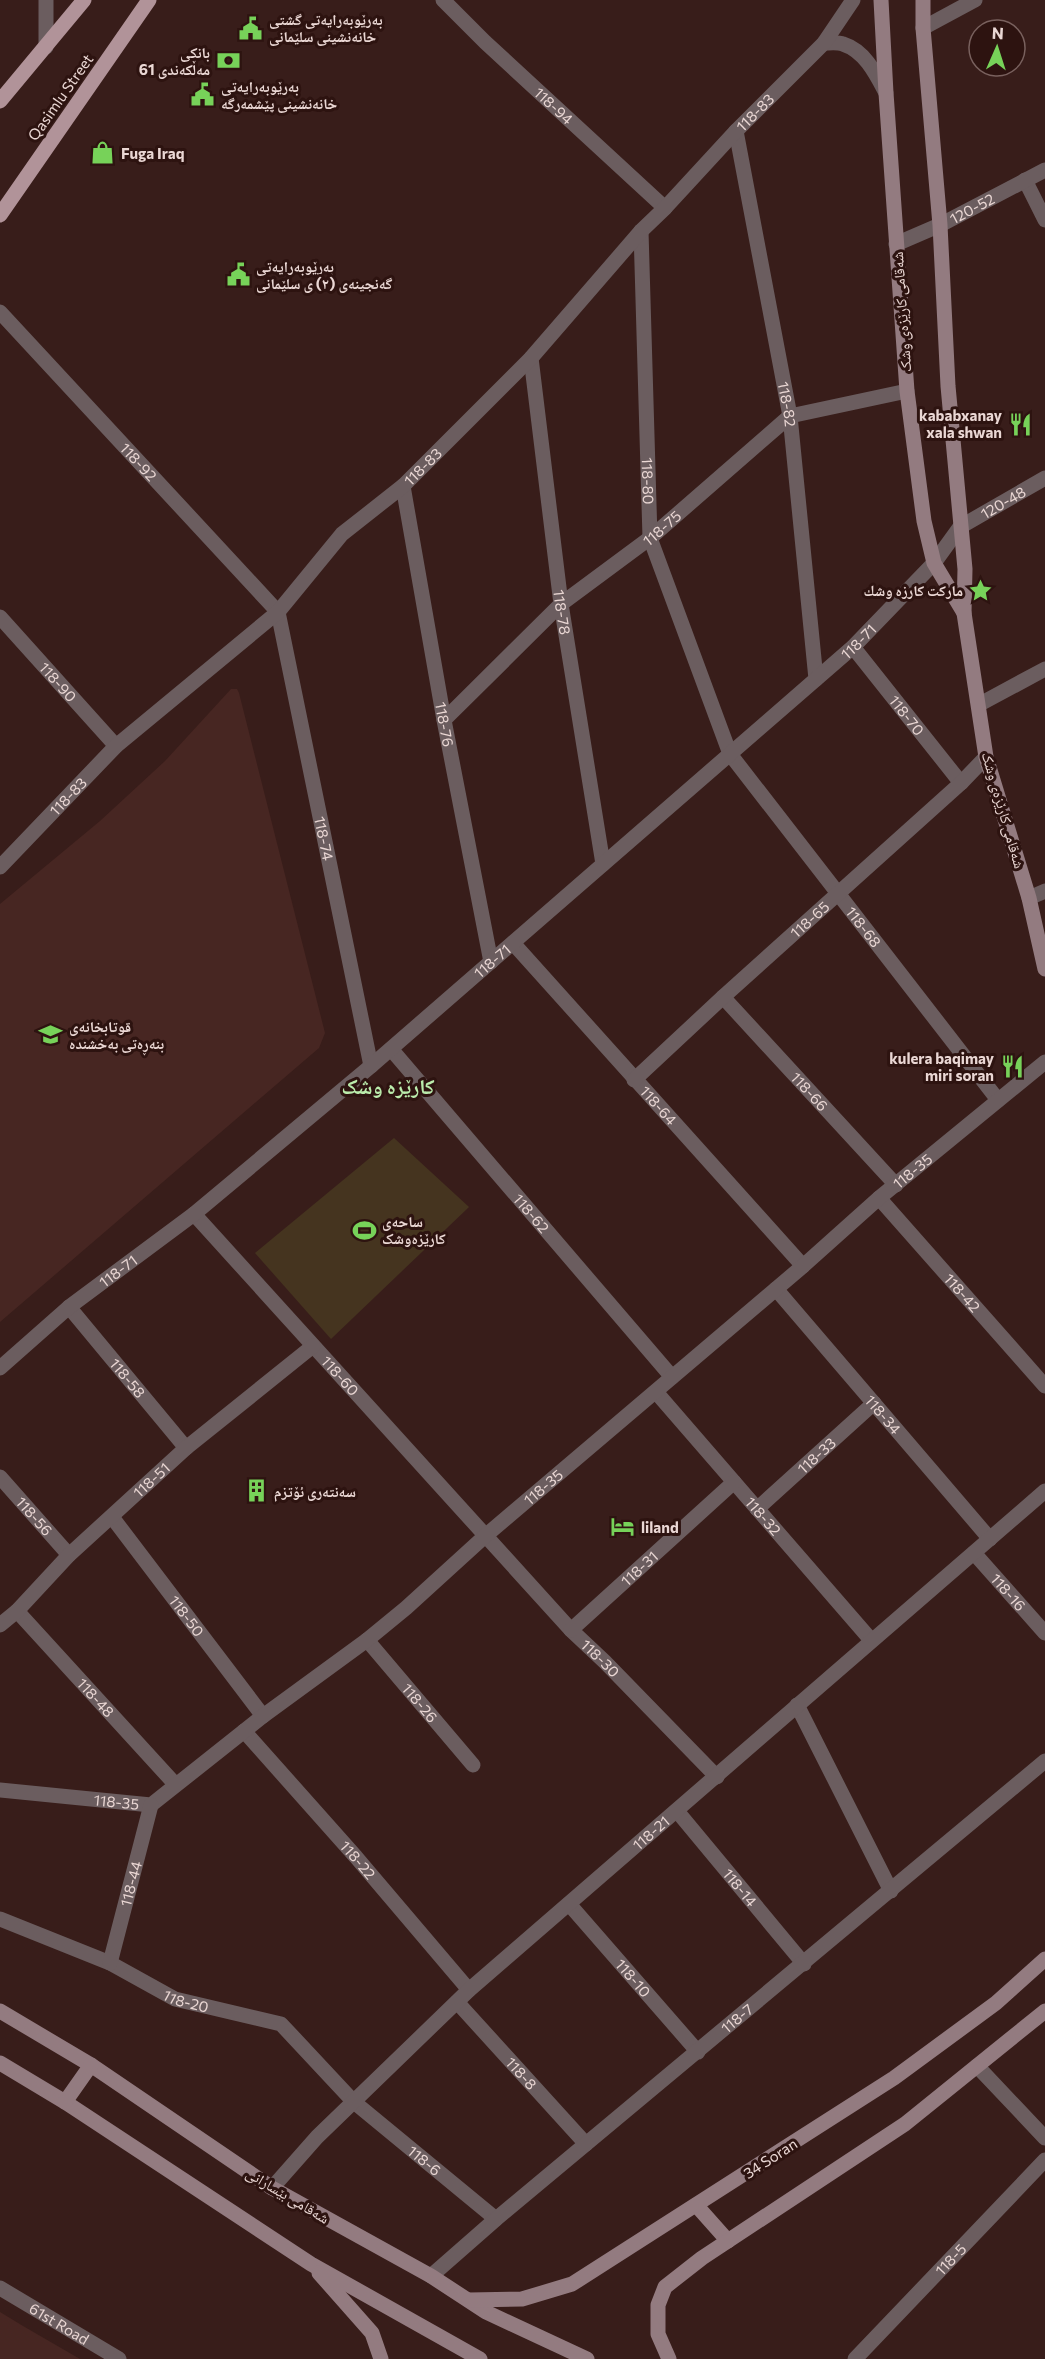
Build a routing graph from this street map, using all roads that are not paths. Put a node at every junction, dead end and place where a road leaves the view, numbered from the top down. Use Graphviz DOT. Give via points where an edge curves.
graph roads {
  1 [pos="46,0"];
  2 [pos="84,0"];
  3 [pos="443,0"];
  4 [pos="854,0"];
  5 [pos="881,0"];
  6 [pos="923,0"];
  7 [pos="975,0"];
  8 [pos="149,2"];
  9 [pos="922,28"];
  10 [pos="824,43"];
  11 [pos="46,47"];
  12 [pos="886,93"];
  13 [pos="0,101"];
  14 [pos="736,131"];
  15 [pos="1045,170"];
  16 [pos="1025,180"];
  17 [pos="665,208"];
  18 [pos="0,215"];
  19 [pos="1045,220"];
  20 [pos="940,225"];
  21 [pos="641,231"];
  22 [pos="896,244"];
  23 [pos="0,312"];
  24 [pos="531,358"];
  25 [pos="907,391"];
  26 [pos="789,416"];
  27 [pos="1045,478"];
  28 [pos="404,486"];
  29 [pos="960,527"];
  30 [pos="650,538"];
  31 [pos="934,563"];
  32 [pos="561,604"];
  33 [pos="278,612"];
  34 [pos="964,613"];
  35 [pos="0,616"];
  36 [pos="853,647"];
  37 [pos="1045,669"];
  38 [pos="816,679"];
  39 [pos="980,704"];
  40 [pos="444,720"];
  41 [pos="116,746"];
  42 [pos="730,754"];
  43 [pos="986,757"];
  44 [pos="961,783"];
  45 [pos="603,864"];
  46 [pos="0,867"];
  47 [pos="837,894"];
  48 [pos="1039,894"];
  49 [pos="513,943"];
  50 [pos="490,962"];
  51 [pos="1045,969"];
  52 [pos="723,997"];
  53 [pos="391,1049"];
  54 [pos="1045,1062"];
  55 [pos="371,1066"];
  56 [pos="634,1080"];
  57 [pos="998,1100"];
  58 [pos="896,1185"];
  59 [pos="879,1198"];
  60 [pos="194,1214"];
  61 [pos="803,1266"];
  62 [pos="776,1288"];
  63 [pos="69,1307"];
  64 [pos="313,1346"];
  65 [pos="0,1368"];
  66 [pos="672,1377"];
  67 [pos="1045,1386"];
  68 [pos="656,1392"];
  69 [pos="874,1403"];
  70 [pos="186,1448"];
  71 [pos="0,1477"];
  72 [pos="734,1482"];
  73 [pos="1045,1491"];
  74 [pos="758,1509"];
  75 [pos="112,1517"];
  76 [pos="484,1537"];
  77 [pos="990,1539"];
  78 [pos="974,1553"];
  79 [pos="69,1555"];
  80 [pos="17,1611"];
  81 [pos="0,1625"];
  82 [pos="571,1630"];
  83 [pos="1045,1632"];
  84 [pos="367,1640"];
  85 [pos="871,1640"];
  86 [pos="797,1705"];
  87 [pos="263,1716"];
  88 [pos="244,1731"];
  89 [pos="1045,1761"];
  90 [pos="473,1766"];
  91 [pos="717,1777"];
  92 [pos="175,1784"];
  93 [pos="0,1790"];
  94 [pos="150,1805"];
  95 [pos="676,1811"];
  96 [pos="891,1891"];
  97 [pos="568,1904"];
  98 [pos="0,1919"];
  99 [pos="1045,1959"];
  100 [pos="110,1963"];
  101 [pos="804,1964"];
  102 [pos="469,1990"];
  103 [pos="457,2002"];
  104 [pos="0,2011"];
  105 [pos="1045,2011"];
  106 [pos="698,2052"];
  107 [pos="0,2063"];
  108 [pos="91,2065"];
  109 [pos="977,2066"];
  110 [pos="65,2102"];
  111 [pos="354,2102"];
  112 [pos="1045,2138"];
  113 [pos="586,2144"];
  114 [pos="1045,2160"];
  115 [pos="272,2188"];
  116 [pos="696,2205"];
  117 [pos="496,2219"];
  118 [pos="728,2241"];
  119 [pos="311,2264"];
  120 [pos="431,2276"];
  121 [pos="0,2288"];
  122 [pos="469,2300"];
  123 [pos="119,2359"];
  124 [pos="381,2359"];
  125 [pos="480,2359"];
  126 [pos="587,2359"];
  127 [pos="669,2359"];
  128 [pos="855,2359"];
  1 -- 11 [label="street"];
  2 -- 11 [label="main road"];
  3 -- 17 [label="street, 118-94"];
  4 -- 10 [label="street, 118-83"];
  5 -- 12 [label="main road, شەقامی کارێزەی وشک"];
  6 -- 9 [label="main road, شەقامی کارێزەی وشک"];
  7 -- 9 [label="street"];
  8 -- 18 [label="main road, Qasimlu Street"];
  9 -- 20 [label="main road, شەقامی کارێزەی وشک"];
  10 -- 12 [label="street" via="843,44 861,55"];
  10 -- 14 [label="street, 118-83"];
  11 -- 13 [label="main road"];
  12 -- 22 [label="main road, شەقامی کارێزەی وشک"];
  14 -- 17 [label="street, 118-83"];
  14 -- 26 [label="street, 118-82"];
  15 -- 16 [label="street, 120-52"];
  16 -- 19 [label="street"];
  16 -- 20 [label="street, 120-52"];
  17 -- 21 [label="street, 118-83"];
  20 -- 22 [label="street, 120-52"];
  20 -- 29 [label="main road, شەقامی کارێزەی وشک"];
  21 -- 24 [label="street, 118-83"];
  21 -- 30 [label="street, 118-80"];
  22 -- 25 [label="main road, شەقامی کارێزەی وشک"];
  23 -- 33 [label="street, 118-92"];
  24 -- 28 [label="street, 118-83"];
  24 -- 32 [label="street, 118-78"];
  25 -- 26 [label="street, 118-75"];
  25 -- 31 [label="main road, شەقامی کارێزەی وشک" via="924,521"];
  26 -- 30 [label="street, 118-75"];
  26 -- 38 [label="street, 118-82"];
  27 -- 29 [label="street, 120-48"];
  28 -- 33 [label="street, 118-83" via="342,534"];
  28 -- 40 [label="street, 118-76"];
  29 -- 31 [label="street, 118-71"];
  29 -- 34 [label="main road, شەقامی کارێزەی وشک" via="965,569"];
  30 -- 32 [label="street, 118-75"];
  30 -- 42 [label="street, 118-80"];
  31 -- 34 [label="main road, شەقامی کارێزەی وشک"];
  31 -- 36 [label="street, 118-71"];
  32 -- 40 [label="street, 118-75"];
  32 -- 45 [label="street, 118-78"];
  33 -- 41 [label="street, 118-83"];
  33 -- 55 [label="street, 118-74"];
  34 -- 39 [label="main road, شەقامی کارێزەی وشک"];
  35 -- 41 [label="street, 118-90"];
  36 -- 38 [label="street, 118-71"];
  36 -- 44 [label="street, 118-70"];
  37 -- 39 [label="street"];
  38 -- 42 [label="street, 118-71"];
  39 -- 43 [label="main road, شەقامی کارێزەی وشک"];
  40 -- 50 [label="street, 118-76"];
  41 -- 46 [label="street, 118-83"];
  42 -- 45 [label="street, 118-71"];
  42 -- 47 [label="street, 118-68"];
  43 -- 44 [label="street, 118-65"];
  43 -- 48 [label="main road, شەقامی کارێزەی وشک"];
  44 -- 47 [label="street, 118-65"];
  45 -- 49 [label="street, 118-71"];
  47 -- 52 [label="street, 118-65"];
  47 -- 57 [label="street, 118-68"];
  48 -- 51 [label="main road, شەقامی کارێزەی وشک"];
  49 -- 50 [label="street, 118-71"];
  49 -- 56 [label="street, 118-64"];
  50 -- 53 [label="street, 118-71"];
  52 -- 56 [label="street, 118-65"];
  52 -- 58 [label="street, 118-66"];
  53 -- 55 [label="street, 118-71"];
  53 -- 66 [label="street, 118-62"];
  54 -- 57 [label="street, 118-35"];
  55 -- 60 [label="street, 118-71"];
  56 -- 61 [label="street, 118-64"];
  57 -- 58 [label="street, 118-35"];
  58 -- 59 [label="street, 118-35"];
  59 -- 61 [label="street, 118-35"];
  59 -- 67 [label="street, 118-42"];
  60 -- 63 [label="street, 118-71"];
  60 -- 64 [label="street, 118-60"];
  61 -- 62 [label="street, 118-35"];
  62 -- 66 [label="street, 118-35"];
  62 -- 69 [label="street, 118-34"];
  63 -- 65 [label="street, 118-71"];
  63 -- 70 [label="street, 118-58"];
  64 -- 70 [label="street, 118-51"];
  64 -- 76 [label="street, 118-60"];
  66 -- 68 [label="street, 118-35"];
  68 -- 72 [label="street, 118-32"];
  68 -- 76 [label="street, 118-35"];
  69 -- 74 [label="street, 118-33"];
  69 -- 77 [label="street, 118-34"];
  70 -- 75 [label="street, 118-51"];
  71 -- 79 [label="street, 118-56"];
  72 -- 74 [label="street, 118-32"];
  72 -- 82 [label="street, 118-31"];
  73 -- 77 [label="street, 118-21"];
  74 -- 85 [label="street, 118-32"];
  75 -- 79 [label="street, 118-51"];
  75 -- 87 [label="street, 118-50"];
  76 -- 82 [label="street, 118-30"];
  76 -- 84 [label="street, 118-35"];
  77 -- 78 [label="street, 118-21"];
  78 -- 83 [label="street, 118-16"];
  78 -- 85 [label="street, 118-21"];
  79 -- 80 [label="street, 118-51"];
  80 -- 81 [label="street, 118-51"];
  80 -- 92 [label="street, 118-48"];
  82 -- 91 [label="street, 118-30"];
  84 -- 87 [label="street, 118-35"];
  84 -- 90 [label="street, 118-26"];
  85 -- 86 [label="street, 118-21"];
  86 -- 91 [label="street, 118-21"];
  86 -- 96 [label="street"];
  87 -- 88 [label="street, 118-35"];
  88 -- 92 [label="street, 118-35"];
  88 -- 102 [label="street, 118-22"];
  89 -- 96 [label="street, 118-7"];
  91 -- 95 [label="street, 118-21"];
  92 -- 94 [label="street, 118-35"];
  93 -- 94 [label="street, 118-35"];
  94 -- 100 [label="street, 118-44"];
  95 -- 97 [label="street, 118-21"];
  95 -- 101 [label="street, 118-14"];
  96 -- 101 [label="street, 118-7"];
  97 -- 102 [label="street, 118-21"];
  97 -- 106 [label="street, 118-10"];
  98 -- 100 [label="street, 118-20"];
  99 -- 116 [label="main road, 34 Soran" via="996,2003 894,2078"];
  100 -- 111 [label="street, 118-20" via="175,1999 281,2024"];
  101 -- 106 [label="street, 118-7"];
  102 -- 103 [label="street, 118-21"];
  103 -- 111 [label="street, 118-21"];
  103 -- 113 [label="street, 118-8"];
  104 -- 108 [label="main road, شەقامی بێسارانی"];
  105 -- 109 [label="main road"];
  106 -- 113 [label="street, 118-7"];
  107 -- 110 [label="main road"];
  108 -- 110 [label="main road"];
  108 -- 115 [label="main road, شەقامی بێسارانی"];
  109 -- 112 [label="street"];
  109 -- 118 [label="main road" via="905,2124"];
  110 -- 119 [label="main road"];
  111 -- 115 [label="street, 118-21"];
  111 -- 117 [label="street, 118-6"];
  113 -- 117 [label="street, 118-7"];
  114 -- 128 [label="street, 118-5"];
  115 -- 120 [label="main road, شەقامی بێسارانی"];
  116 -- 118 [label="main road"];
  116 -- 122 [label="main road, 34 Soran" via="572,2284 522,2299"];
  117 -- 120 [label="street, 118-7"];
  118 -- 127 [label="main road" via="665,2287 658,2305 658,2334"];
  119 -- 124 [label="main road" via="372,2333"];
  119 -- 125 [label="main road"];
  120 -- 122 [label="main road, شەقامی بێسارانی"];
  121 -- 123 [label="street, 61st Road"];
  122 -- 126 [label="main road, شەقامی بێسارانی" via="486,2312"];
}
